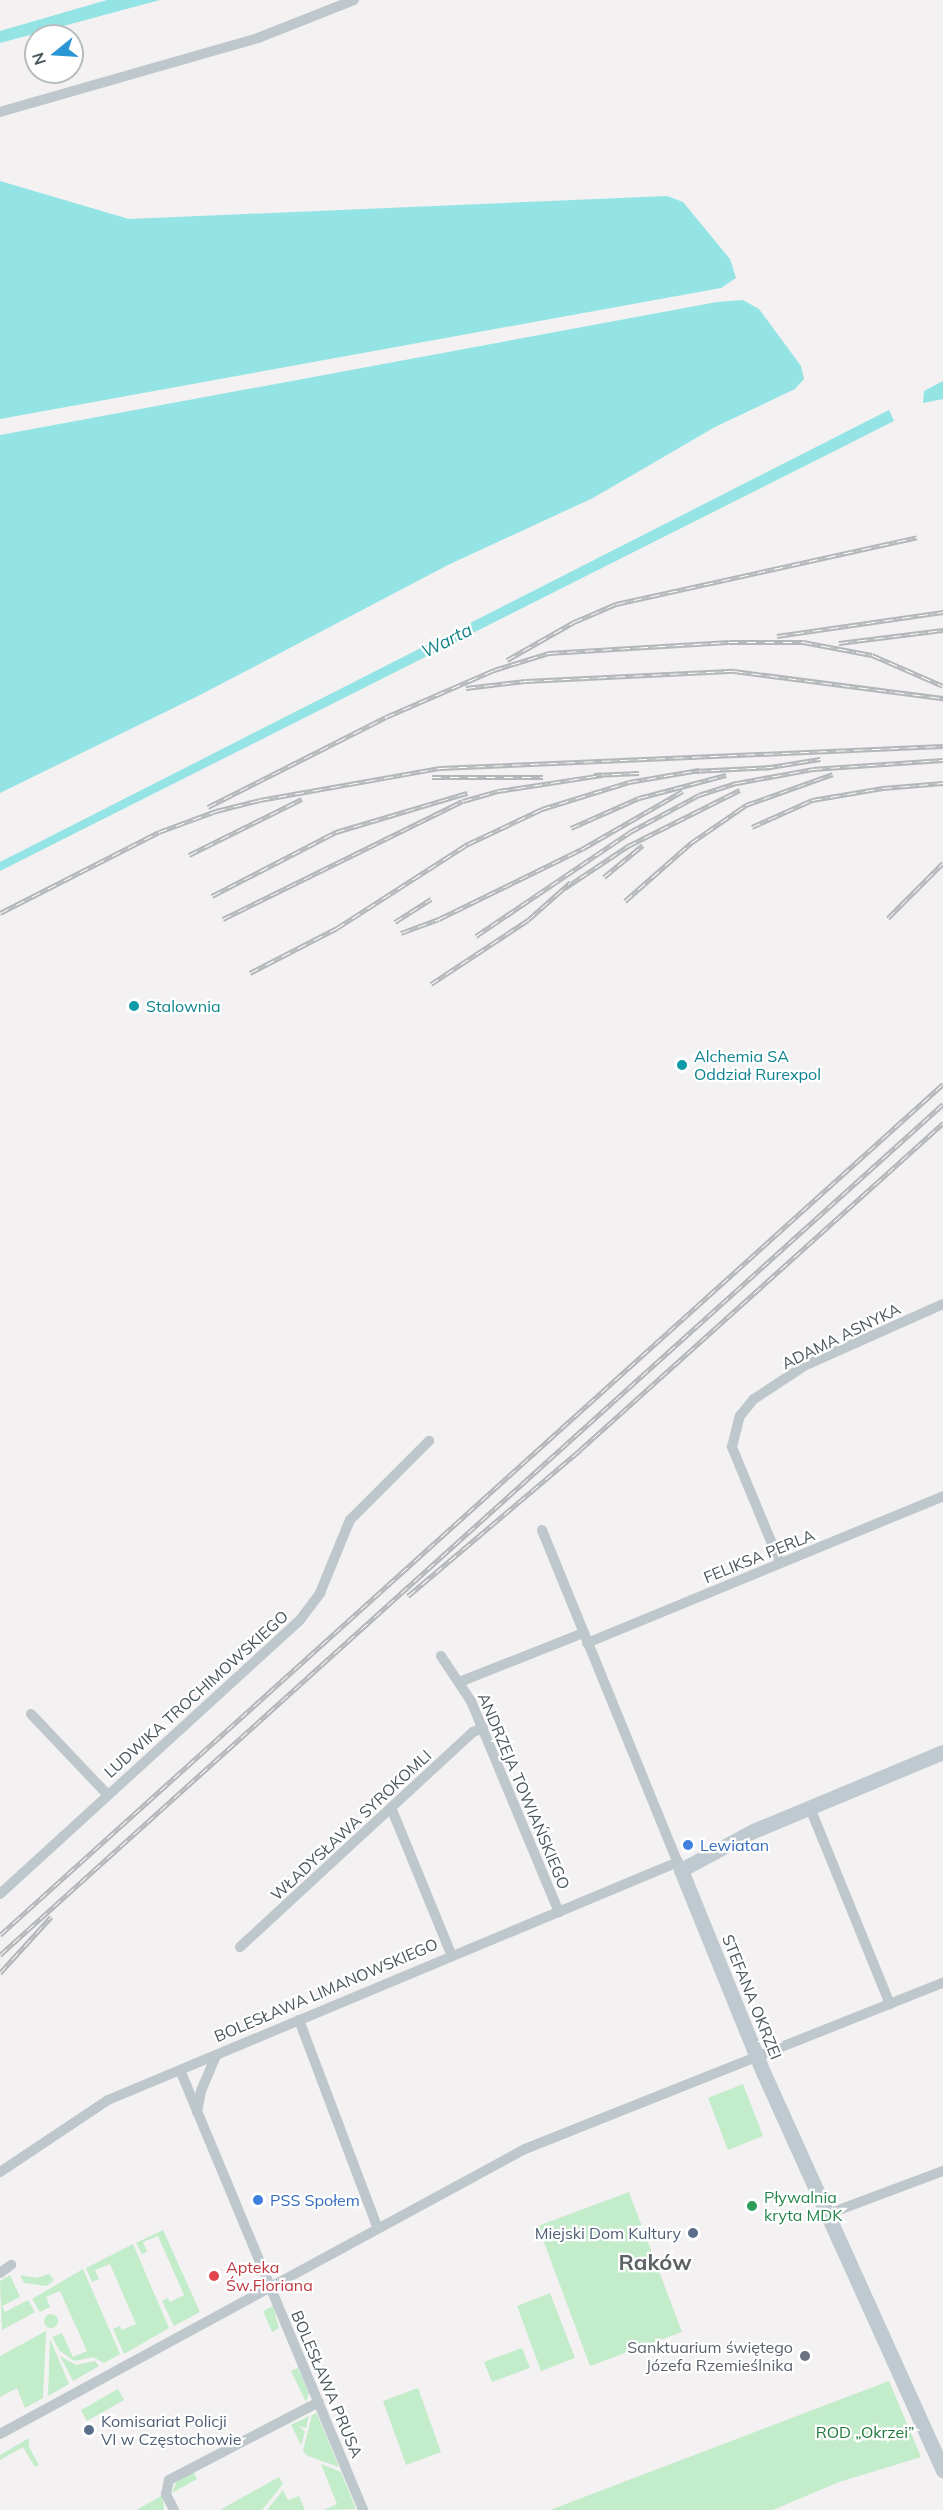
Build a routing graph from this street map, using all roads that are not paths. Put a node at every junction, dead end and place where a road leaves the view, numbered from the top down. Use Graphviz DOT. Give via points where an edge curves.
graph roads {
  1 [pos="354,0"];
  2 [pos="0,112"];
  3 [pos="943,1304"];
  4 [pos="429,1441"];
  5 [pos="943,1496"];
  6 [pos="542,1530"];
  7 [pos="780,1563"];
  8 [pos="585,1638"];
  9 [pos="441,1656"];
  10 [pos="462,1681"];
  11 [pos="31,1714"];
  12 [pos="483,1728"];
  13 [pos="943,1752"];
  14 [pos="107,1794"];
  15 [pos="810,1808"];
  16 [pos="392,1810"];
  17 [pos="679,1866"];
  18 [pos="0,1894"];
  19 [pos="559,1912"];
  20 [pos="240,1947"];
  21 [pos="452,1956"];
  22 [pos="943,1983"];
  23 [pos="890,2004"];
  24 [pos="299,2020"];
  25 [pos="216,2055"];
  26 [pos="758,2059"];
  27 [pos="180,2070"];
  28 [pos="197,2112"];
  29 [pos="943,2170"];
  30 [pos="0,2172"];
  31 [pos="828,2214"];
  32 [pos="378,2229"];
  33 [pos="11,2265"];
  34 [pos="0,2274"];
  35 [pos="270,2289"];
  36 [pos="319,2402"];
  37 [pos="0,2434"];
  38 [pos="943,2471"];
  39 [pos="174,2510"];
  40 [pos="363,2510"];
  1 -- 2 [label="street" via="258,38"];
  3 -- 7 [label="street, ADAMA ASNYKA" via="804,1366 754,1400 740,1416 732,1447"];
  4 -- 14 [label="street, LUDWIKA TROCHIMOWSKIEGO" via="350,1520 320,1593 300,1620"];
  5 -- 7 [label="street, FELIKSA PERLA"];
  6 -- 8 [label="street, STEFANA OKRZEI"];
  7 -- 8 [label="street, FELIKSA PERLA"];
  8 -- 10 [label="street, ANDRZEJA TOWIAŃSKIEGO"];
  8 -- 17 [label="street, STEFANA OKRZEI"];
  9 -- 10 [label="street, ANDRZEJA TOWIAŃSKIEGO"];
  10 -- 12 [label="street, ANDRZEJA TOWIAŃSKIEGO"];
  11 -- 14 [label="street"];
  12 -- 16 [label="street, WŁADYSŁAWA SYROKOMLI" via="473,1732"];
  12 -- 19 [label="street, ANDRZEJA TOWIAŃSKIEGO"];
  13 -- 15 [label="street, BOLESŁAWA LIMANOWSKIEGO"];
  14 -- 18 [label="street, LUDWIKA TROCHIMOWSKIEGO"];
  15 -- 17 [label="street, BOLESŁAWA LIMANOWSKIEGO"];
  15 -- 23 [label="street"];
  16 -- 20 [label="street, WŁADYSŁAWA SYROKOMLI"];
  16 -- 21 [label="street"];
  17 -- 19 [label="street, BOLESŁAWA LIMANOWSKIEGO"];
  17 -- 26 [label="street, STEFANA OKRZEI"];
  19 -- 21 [label="street, BOLESŁAWA LIMANOWSKIEGO"];
  21 -- 24 [label="street, BOLESŁAWA LIMANOWSKIEGO"];
  22 -- 23 [label="street"];
  23 -- 26 [label="street"];
  24 -- 25 [label="street, BOLESŁAWA LIMANOWSKIEGO"];
  24 -- 32 [label="street"];
  25 -- 27 [label="street, BOLESŁAWA LIMANOWSKIEGO"];
  25 -- 28 [label="street"];
  26 -- 31 [label="street, STEFANA OKRZEI"];
  26 -- 32 [label="street" via="525,2149"];
  27 -- 28 [label="street, BOLESŁAWA PRUSA"];
  27 -- 30 [label="street, BOLESŁAWA LIMANOWSKIEGO" via="94,2107"];
  28 -- 35 [label="street, BOLESŁAWA PRUSA"];
  29 -- 31 [label="street"];
  31 -- 38 [label="street, STEFANA OKRZEI"];
  32 -- 35 [label="street"];
  33 -- 34 [label="street"];
  35 -- 36 [label="street, BOLESŁAWA PRUSA"];
  35 -- 37 [label="street"];
  36 -- 39 [label="street" via="169,2480 167,2489"];
  36 -- 40 [label="street, BOLESŁAWA PRUSA"];
}
